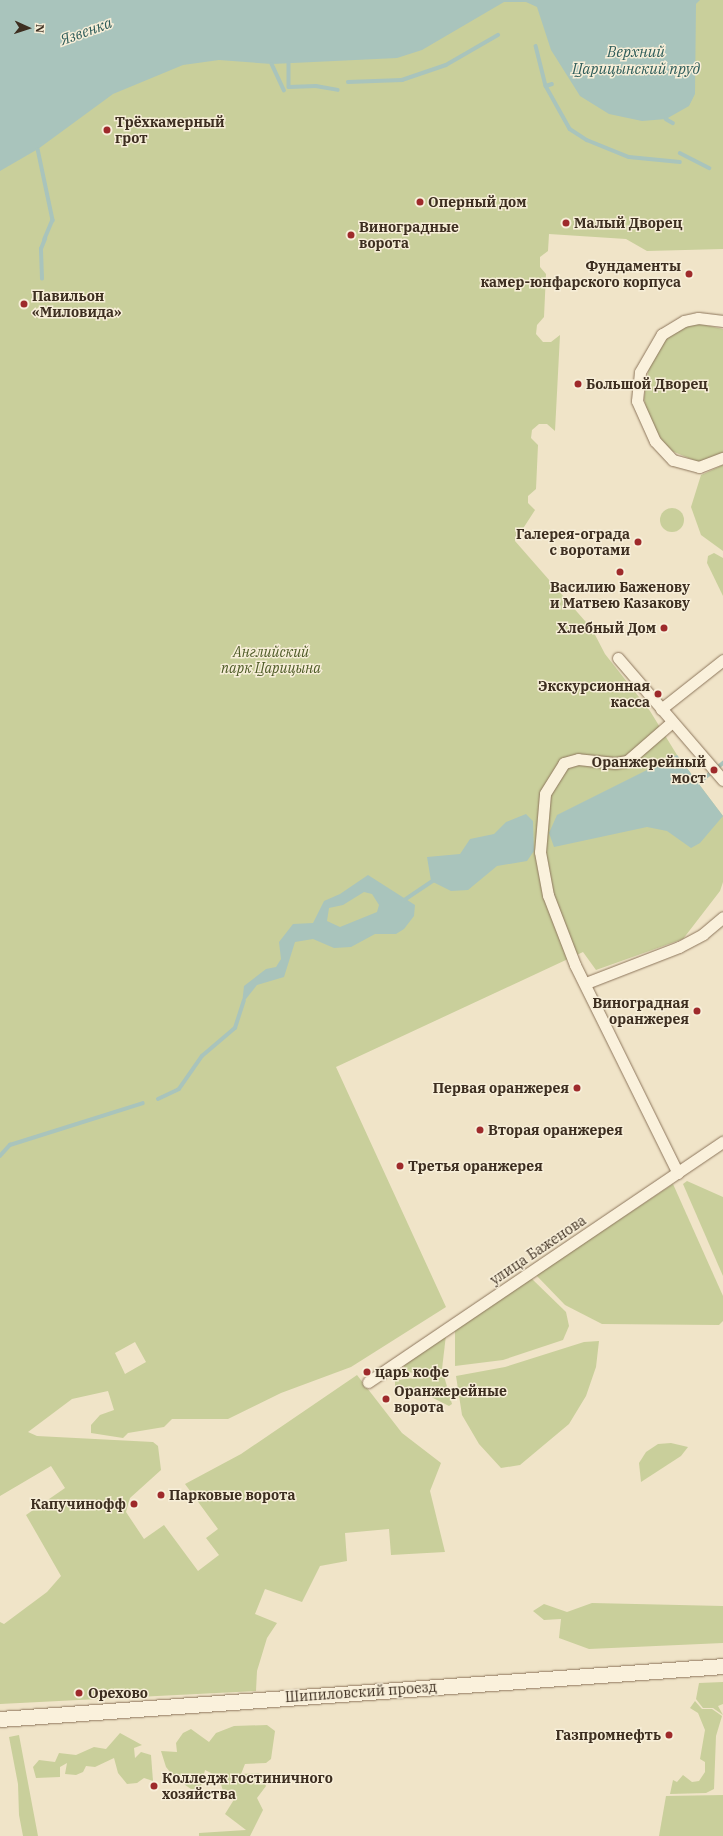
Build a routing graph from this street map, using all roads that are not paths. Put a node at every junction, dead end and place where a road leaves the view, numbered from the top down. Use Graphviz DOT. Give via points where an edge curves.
graph roads {
  1 [pos="723,313"];
  2 [pos="723,318"];
  3 [pos="723,321"];
  4 [pos="723,458"];
  5 [pos="618,658"];
  6 [pos="723,660"];
  7 [pos="661,709"];
  8 [pos="672,722"];
  9 [pos="723,780"];
  10 [pos="723,917"];
  11 [pos="586,983"];
  12 [pos="723,1142"];
  13 [pos="678,1174"];
  14 [pos="368,1382"];
  15 [pos="723,1666"];
  16 [pos="0,1718"];
  1 -- 2 [label="street" via="712,313"];
  3 -- 4 [label="street" via="698,318 684,321 662,334 640,372 637,401 655,441 673,460 699,467"];
  5 -- 7 [label="street"];
  6 -- 7 [label="street"];
  7 -- 8 [label="street"];
  8 -- 9 [label="street"];
  8 -- 11 [label="street" via="627,761 615,763 578,759 564,763 545,794 540,852 548,895 575,965"];
  10 -- 11 [label="street" via="703,934 678,947"];
  11 -- 13 [label="street"];
  12 -- 13 [label="street, улица Баженова"];
  13 -- 14 [label="street, улица Баженова"];
  15 -- 16 [label="main road, Шипиловский проезд"];
}
